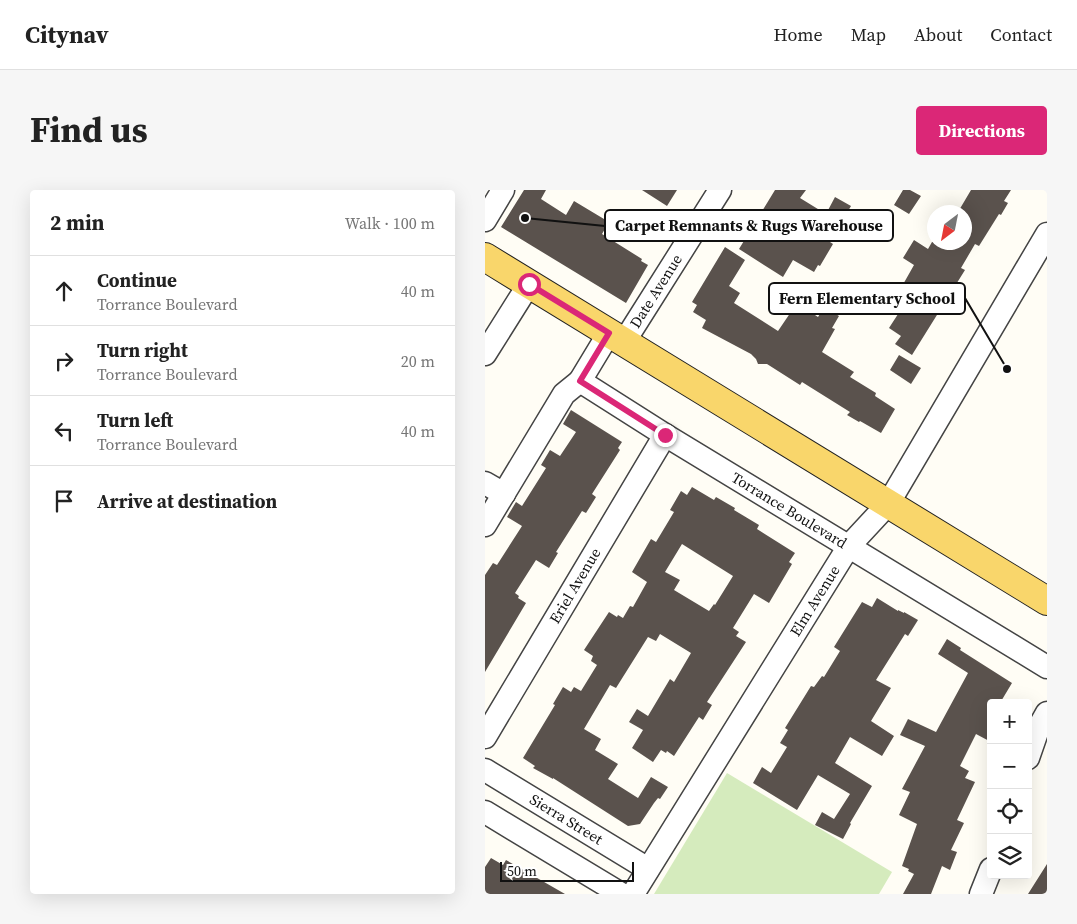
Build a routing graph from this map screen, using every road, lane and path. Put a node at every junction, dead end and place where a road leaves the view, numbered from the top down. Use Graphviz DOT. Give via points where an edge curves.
graph roads {
  1 [pos="503,190"];
  2 [pos="720,190"];
  3 [pos="485,220"];
  4 [pos="1047,234"];
  5 [pos="485,257"];
  6 [pos="529,284"];
  7 [pos="616,338"];
  8 [pos="485,354"];
  9 [pos="580,381"];
  10 [pos="665,435"];
  11 [pos="494,489"];
  12 [pos="888,504"];
  13 [pos="485,525"];
  14 [pos="849,546"];
  15 [pos="1047,601"];
  16 [pos="1047,668"];
  17 [pos="1047,713"];
  18 [pos="485,738"];
  19 [pos="1032,746"];
  20 [pos="485,770"];
  21 [pos="485,812"];
  22 [pos="648,869"];
  23 [pos="987,879"];
  24 [pos="621,894"];
  25 [pos="633,894"];
  26 [pos="981,894"];
  1 -- 3 [label="street"];
  2 -- 7 [label="street, Date Avenue"];
  4 -- 12 [label="street, Elm Avenue"];
  5 -- 6 [label="main road"];
  6 -- 7 [label="main road"];
  6 -- 8 [label="street"];
  7 -- 9 [label="street"];
  7 -- 12 [label="main road"];
  9 -- 10 [label="street, Torrance Boulevard"];
  9 -- 11 [label="street" via="563,394"];
  10 -- 14 [label="street, Torrance Boulevard"];
  10 -- 18 [label="street, Eriel Avenue"];
  11 -- 13 [label="street"];
  12 -- 14 [label="street, Elm Avenue"];
  12 -- 15 [label="main road"];
  14 -- 16 [label="street, Torrance Boulevard"];
  14 -- 22 [label="street, Elm Avenue"];
  17 -- 19 [label="street"];
  20 -- 22 [label="street, Sierra Street"];
  21 -- 24 [label="street"];
  22 -- 25 [label="street, Elm Avenue"];
  23 -- 26 [label="street"];
}
